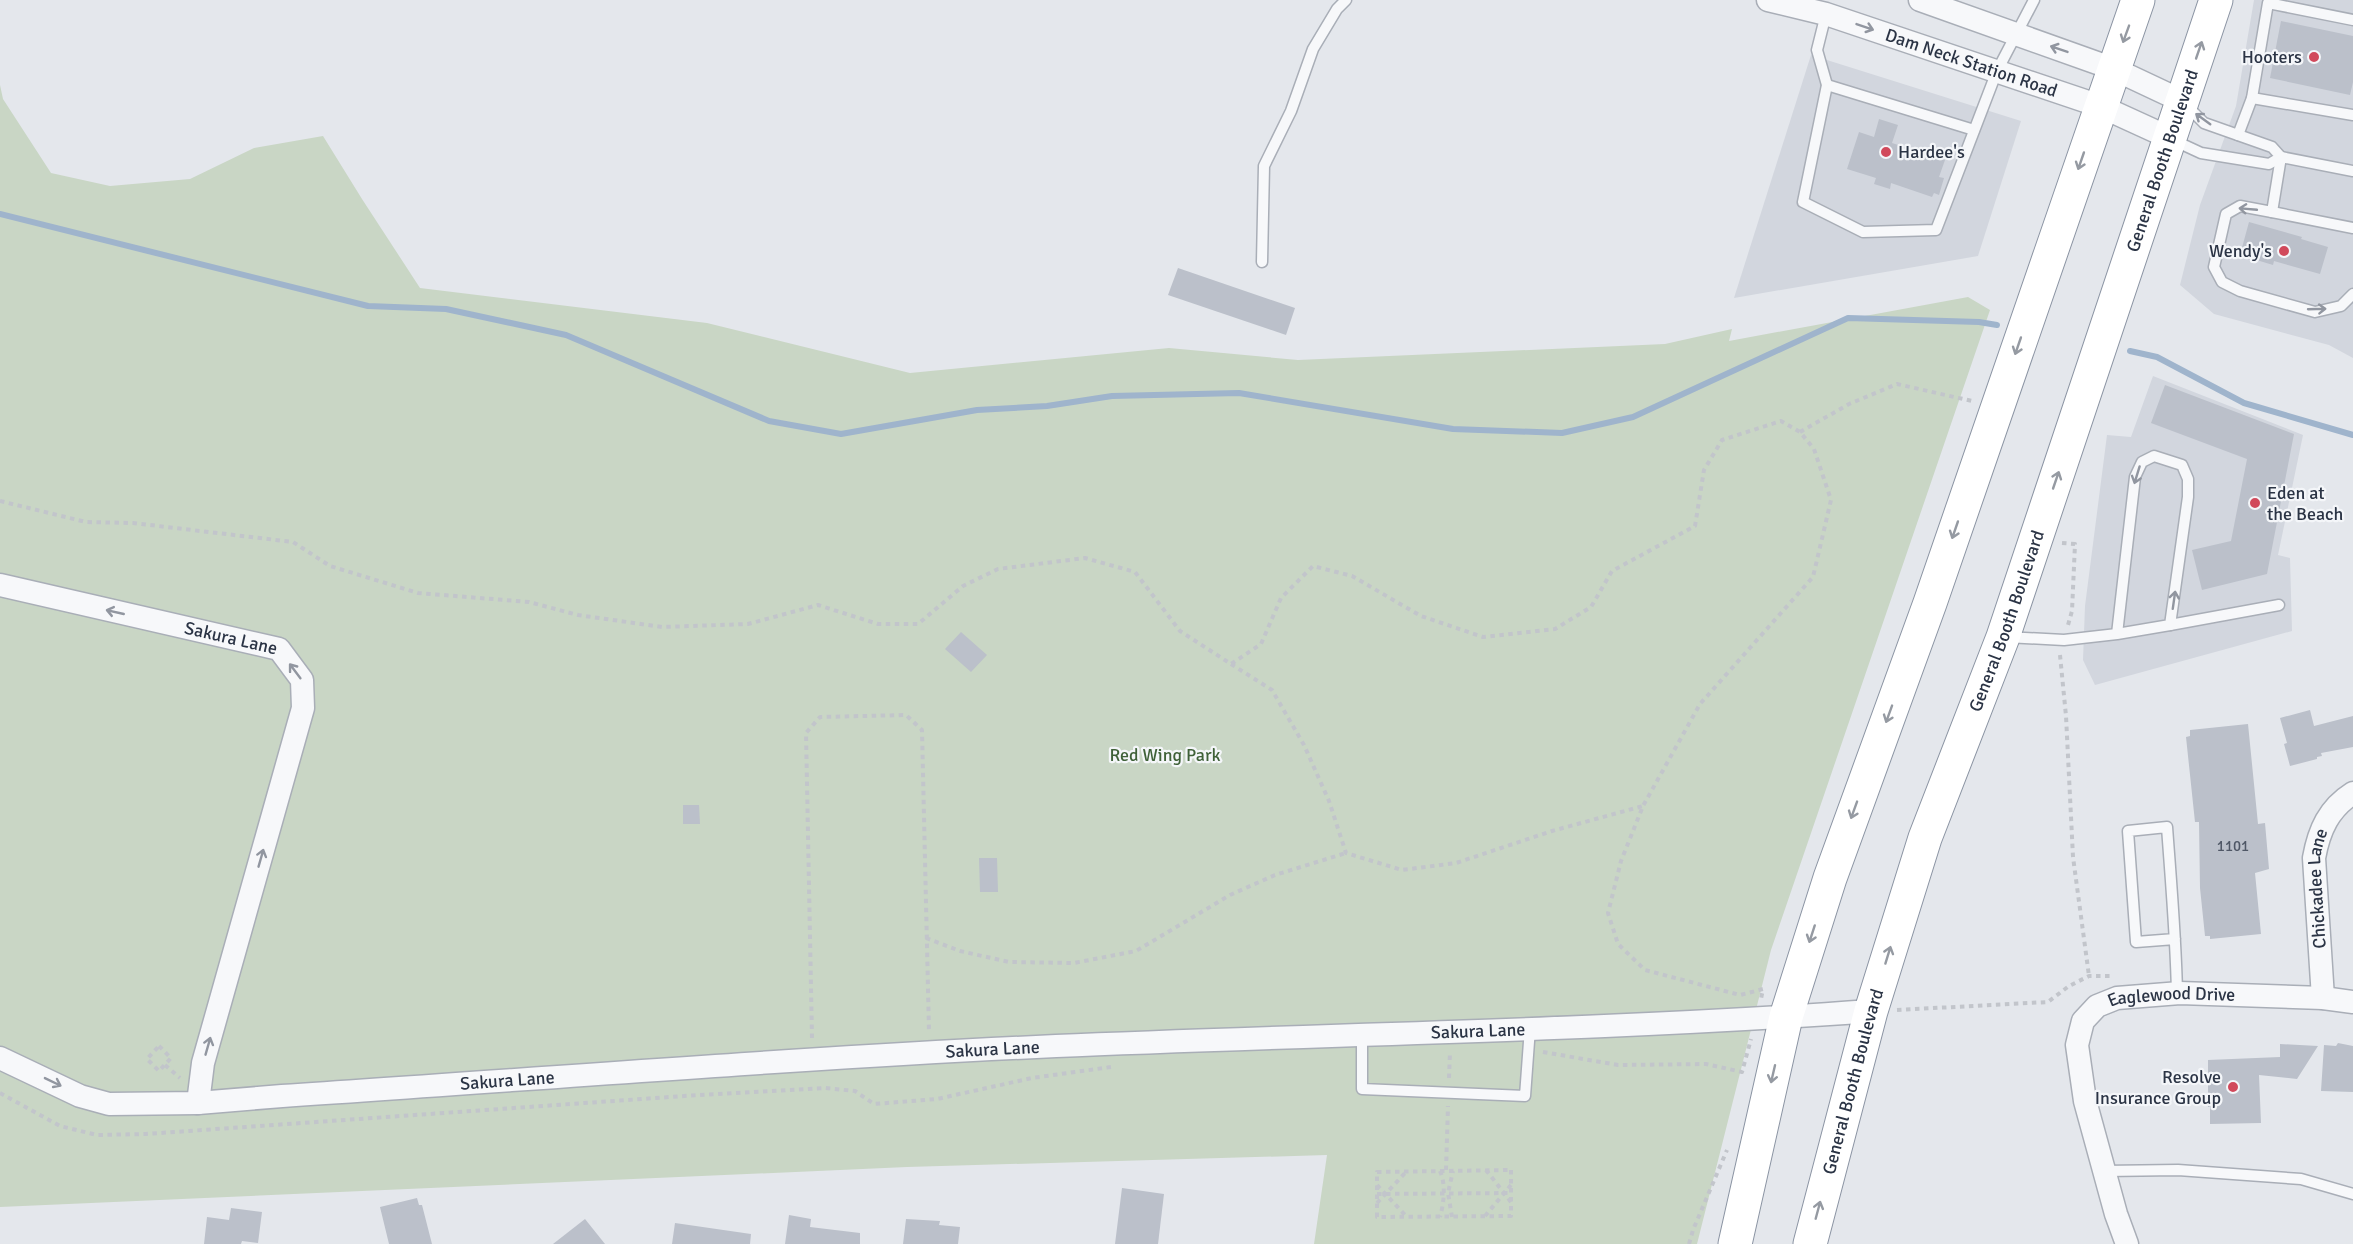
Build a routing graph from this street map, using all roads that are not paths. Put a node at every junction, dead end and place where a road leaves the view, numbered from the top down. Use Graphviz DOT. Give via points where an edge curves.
graph roads {
  1 [pos="1347,0"];
  2 [pos="1768,0"];
  3 [pos="1920,0"];
  4 [pos="2034,0"];
  5 [pos="2138,0"];
  6 [pos="2216,0"];
  7 [pos="1828,7"];
  8 [pos="2353,20"];
  9 [pos="2016,34"];
  10 [pos="2114,69"];
  11 [pos="1997,71"];
  12 [pos="1827,85"];
  13 [pos="2252,98"];
  14 [pos="2182,101"];
  15 [pos="2100,106"];
  16 [pos="2353,115"];
  17 [pos="1974,130"];
  18 [pos="2238,135"];
  19 [pos="2170,138"];
  20 [pos="2281,157"];
  21 [pos="2353,171"];
  22 [pos="2272,212"];
  23 [pos="2353,228"];
  24 [pos="1262,262"];
  25 [pos="2353,294"];
  26 [pos="0,585"];
  27 [pos="2279,605"];
  28 [pos="2170,625"];
  29 [pos="2116,634"];
  30 [pos="2003,637"];
  31 [pos="2353,792"];
  32 [pos="2175,939"];
  33 [pos="2177,993"];
  34 [pos="2323,998"];
  35 [pos="2353,1002"];
  36 [pos="1882,1010"];
  37 [pos="1771,1018"];
  38 [pos="1362,1035"];
  39 [pos="1529,1039"];
  40 [pos="0,1058"];
  41 [pos="198,1103"];
  42 [pos="2104,1171"];
  43 [pos="2353,1194"];
  44 [pos="1735,1244"];
  45 [pos="1810,1244"];
  46 [pos="2127,1244"];
  1 -- 24 [label="lane" via="1313,48 1291,111 1264,166"];
  2 -- 7 [label="street, Dam Neck Station Road"];
  3 -- 9 [label="street"];
  4 -- 9 [label="lane"];
  5 -- 10 [label="highway, one-way"];
  14 -- 6 [label="highway, General Booth Boulevard, one-way"];
  7 -- 11 [label="street, Dam Neck Station Road, one-way"];
  7 -- 12 [label="lane" via="1817,50"];
  8 -- 13 [label="lane" via="2268,3"];
  10 -- 9 [label="street, one-way"];
  9 -- 11 [label="lane"];
  10 -- 14 [label="street"];
  10 -- 15 [label="highway"];
  11 -- 15 [label="street, Dam Neck Station Road"];
  11 -- 17 [label="lane"];
  12 -- 17 [label="lane"];
  12 -- 17 [label="lane" via="1803,202 1863,232 1936,230"];
  13 -- 16 [label="lane"];
  13 -- 18 [label="lane"];
  18 -- 14 [label="lane, one-way" via="2204,123"];
  14 -- 19 [label="highway, General Booth Boulevard"];
  15 -- 19 [label="street, Dam Neck Station Road"];
  15 -- 37 [label="highway, one-way" via="1930,603"];
  18 -- 20 [label="lane" via="2272,147"];
  19 -- 20 [label="lane" via="2201,153 2269,164"];
  30 -- 19 [label="highway, General Booth Boulevard, one-way"];
  20 -- 21 [label="lane"];
  20 -- 22 [label="lane"];
  22 -- 23 [label="lane"];
  22 -- 25 [label="lane, one-way" via="2240,206 2226,214 2214,267 2222,282 2240,291 2315,312 2341,306"];
  41 -- 26 [label="street, Sakura Lane, one-way" via="203,1063 303,708 302,680 279,650"];
  27 -- 28 [label="lane"];
  28 -- 29 [label="lane"];
  28 -- 29 [label="lane, one-way" via="2188,479 2182,465 2154,456 2142,462 2135,477"];
  29 -- 30 [label="lane" via="2064,640"];
  36 -- 30 [label="highway, General Booth Boulevard, one-way" via="1925,838"];
  31 -- 34 [label="street, Chickadee Lane" via="2324,823 2314,858"];
  32 -- 32 [label="lane" via="2167,827 2128,831 2136,942"];
  32 -- 33 [label="lane"];
  33 -- 34 [label="street, Eaglewood Drive"];
  33 -- 42 [label="street, Eaglewood Drive" via="2117,998 2097,1006 2083,1021 2077,1046 2085,1101"];
  34 -- 35 [label="street, Eaglewood Drive"];
  36 -- 37 [label="street, Sakura Lane"];
  45 -- 36 [label="highway, General Booth Boulevard, one-way"];
  37 -- 39 [label="street, Sakura Lane"];
  37 -- 44 [label="highway, one-way"];
  38 -- 39 [label="street, Sakura Lane"];
  38 -- 39 [label="lane" via="1362,1089 1525,1096"];
  38 -- 41 [label="street, Sakura Lane" via="1053,1046"];
  40 -- 41 [label="street, Sakura Lane, one-way" via="80,1095 110,1104"];
  42 -- 43 [label="lane" via="2178,1170 2301,1179"];
  42 -- 46 [label="street, Eaglewood Drive"];
}
